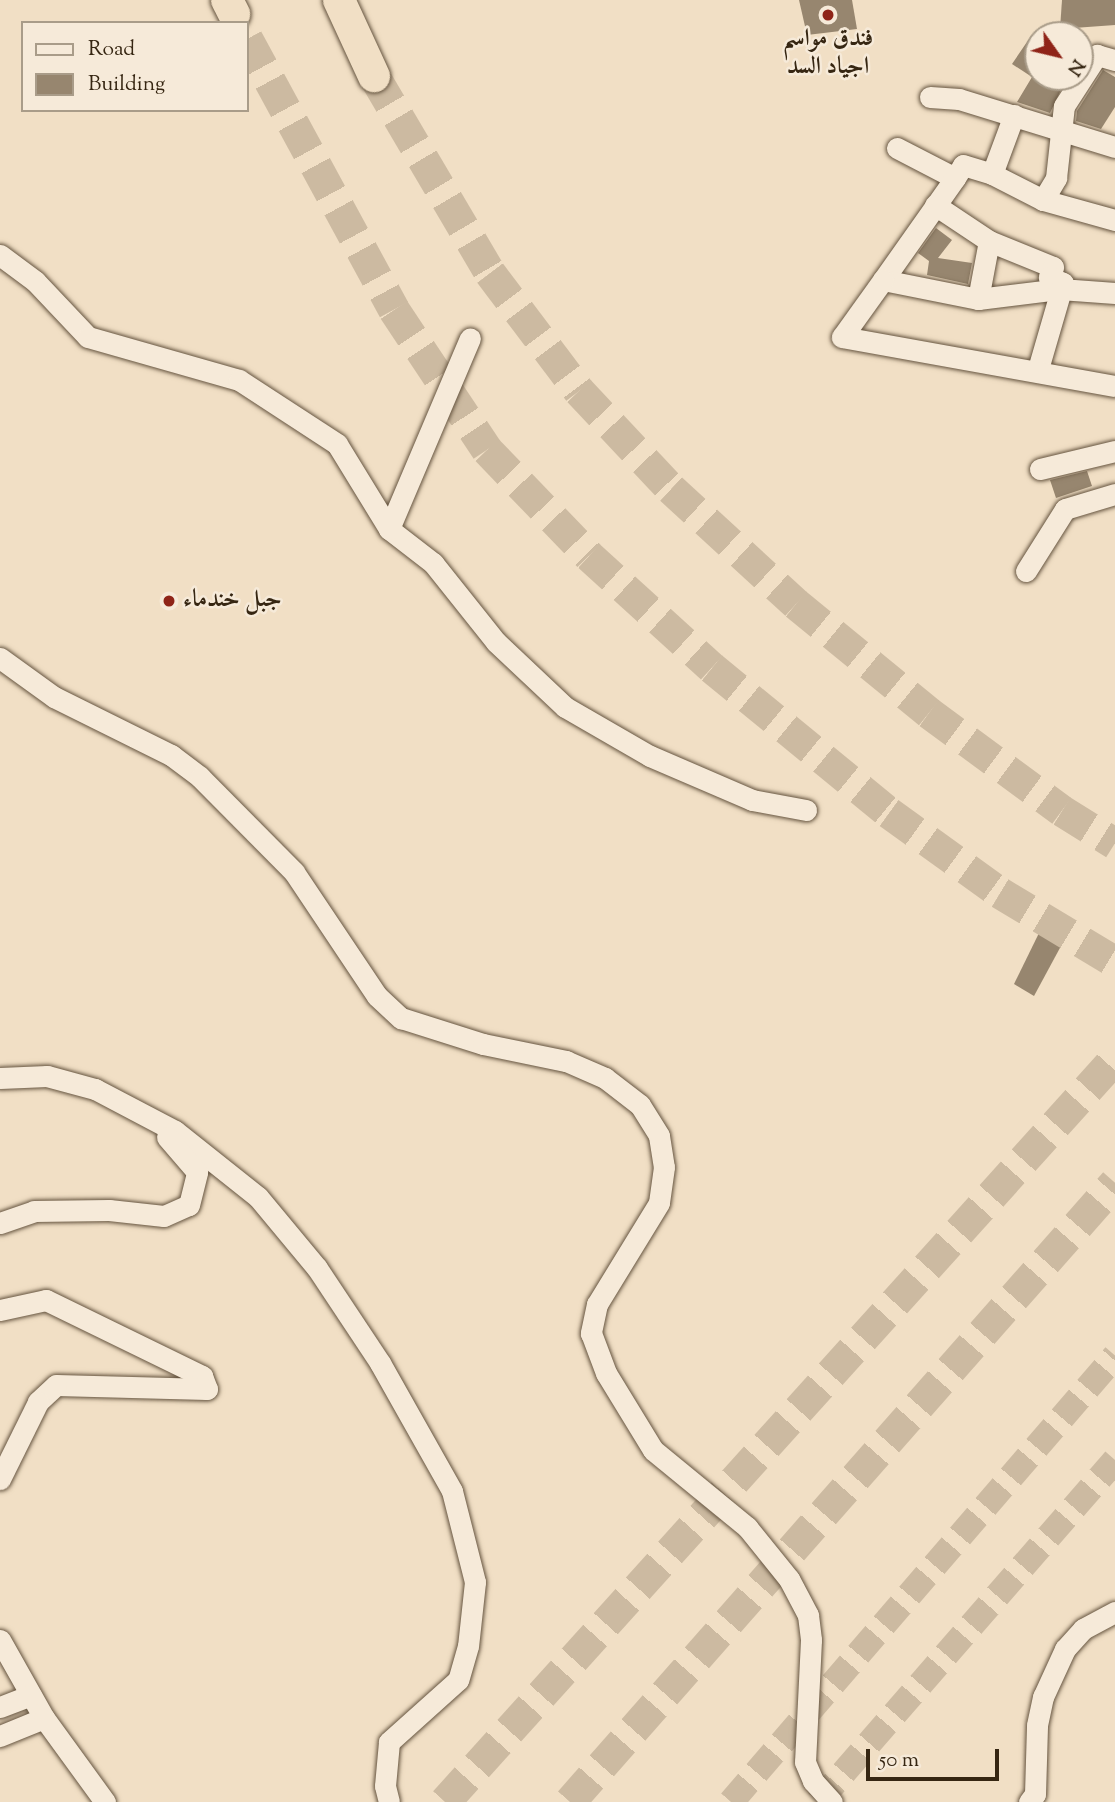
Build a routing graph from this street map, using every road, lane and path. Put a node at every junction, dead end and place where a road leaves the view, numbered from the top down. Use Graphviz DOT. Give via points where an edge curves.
graph roads {
  1 [pos="339,0"];
  2 [pos="1115,60"];
  3 [pos="374,76"];
  4 [pos="930,97"];
  5 [pos="1014,116"];
  6 [pos="1060,132"];
  7 [pos="1115,147"];
  8 [pos="897,148"];
  9 [pos="992,174"];
  10 [pos="954,177"];
  11 [pos="1043,200"];
  12 [pos="935,205"];
  13 [pos="1115,220"];
  14 [pos="989,241"];
  15 [pos="0,255"];
  16 [pos="883,280"];
  17 [pos="1060,289"];
  18 [pos="1115,293"];
  19 [pos="978,299"];
  20 [pos="470,338"];
  21 [pos="1038,369"];
  22 [pos="1115,386"];
  23 [pos="1115,451"];
  24 [pos="1040,469"];
  25 [pos="1115,494"];
  26 [pos="389,529"];
  27 [pos="1026,571"];
  28 [pos="0,658"];
  29 [pos="806,810"];
  30 [pos="0,1078"];
  31 [pos="152,1119"];
  32 [pos="0,1223"];
  33 [pos="0,1310"];
  34 [pos="0,1479"];
  35 [pos="1115,1612"];
  36 [pos="0,1640"];
  37 [pos="31,1695"];
  38 [pos="0,1707"];
  39 [pos="44,1718"];
  40 [pos="0,1736"];
  41 [pos="105,1802"];
  42 [pos="389,1802"];
  43 [pos="832,1802"];
  44 [pos="1029,1802"];
  1 -- 3 [label="highway"];
  2 -- 6 [label="street" via="1097,55 1089,65 1064,106"];
  4 -- 5 [label="street" via="959,99"];
  5 -- 6 [label="street"];
  5 -- 9 [label="street"];
  6 -- 7 [label="street"];
  6 -- 11 [label="street" via="1056,178"];
  8 -- 10 [label="street"];
  9 -- 10 [label="street" via="963,165"];
  9 -- 11 [label="street"];
  10 -- 12 [label="street"];
  11 -- 13 [label="street"];
  12 -- 14 [label="street"];
  12 -- 16 [label="street"];
  14 -- 17 [label="street" via="1053,267 1049,277 1063,283"];
  14 -- 19 [label="street"];
  15 -- 26 [label="street" via="35,281 88,337 239,380 337,444"];
  16 -- 19 [label="street"];
  16 -- 21 [label="street" via="842,337"];
  17 -- 18 [label="street"];
  17 -- 19 [label="street"];
  17 -- 21 [label="street"];
  20 -- 26 [label="street"];
  21 -- 22 [label="street"];
  23 -- 24 [label="street"];
  25 -- 27 [label="street" via="1065,509"];
  26 -- 29 [label="street" via="433,563 496,642 565,707 650,756 752,800"];
  28 -- 43 [label="street" via="54,697 171,755 200,776 294,872 377,996 401,1018 483,1044 566,1061 605,1078 640,1105 659,1136 664,1167 659,1203 597,1304 591,1333 606,1373 653,1450 747,1527 789,1579 808,1615 811,1640 805,1762 813,1782"];
  30 -- 31 [label="street" via="59,1079 95,1089"];
  31 -- 32 [label="street" via="197,1172 189,1205 164,1216 109,1210 34,1211"];
  31 -- 42 [label="street" via="175,1131 258,1197 317,1268 380,1363 452,1491 475,1582 468,1646 458,1680 389,1742 385,1786"];
  33 -- 34 [label="street" via="47,1300 202,1376 207,1389 56,1385 38,1402"];
  35 -- 44 [label="street" via="1083,1629 1065,1649 1037,1725 1035,1794"];
  36 -- 37 [label="street"];
  37 -- 38 [label="street"];
  37 -- 39 [label="street"];
  39 -- 40 [label="street"];
  39 -- 41 [label="street"];
}
